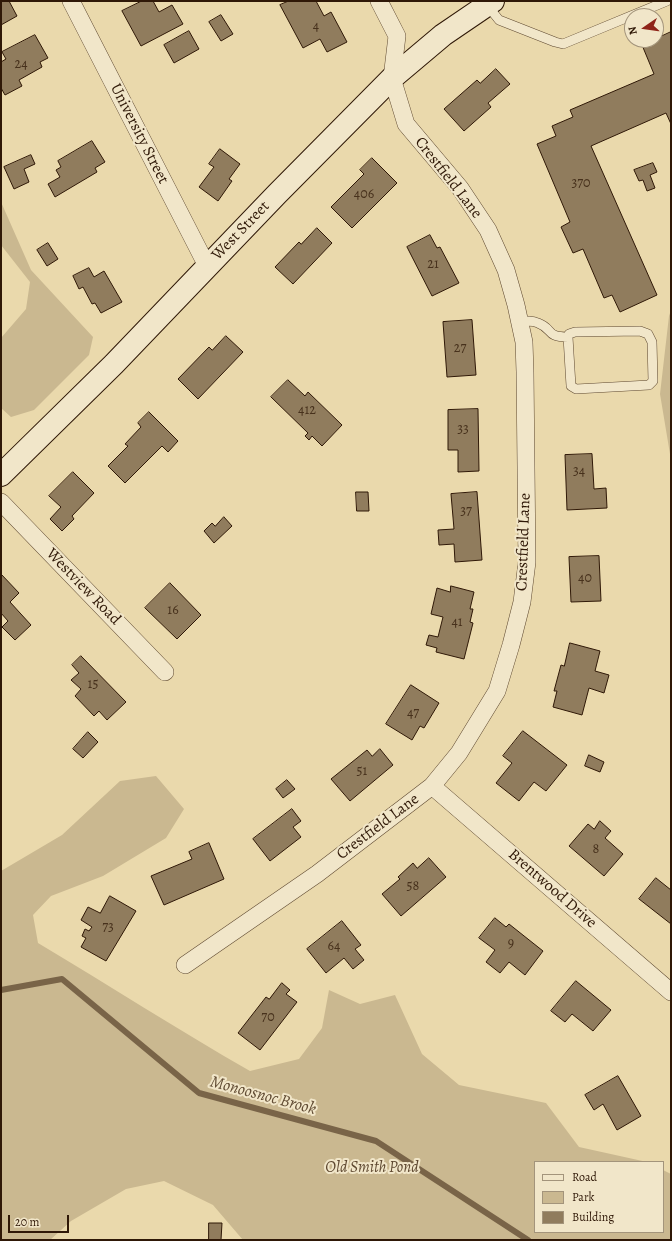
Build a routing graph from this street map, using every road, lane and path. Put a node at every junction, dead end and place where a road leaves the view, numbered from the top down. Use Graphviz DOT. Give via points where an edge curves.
graph roads {
  1 [pos="71,1"];
  2 [pos="379,1"];
  3 [pos="668,1"];
  4 [pos="490,3"];
  5 [pos="392,78"];
  6 [pos="207,266"];
  7 [pos="519,322"];
  8 [pos="568,337"];
  9 [pos="1,475"];
  10 [pos="1,502"];
  11 [pos="165,672"];
  12 [pos="432,786"];
  13 [pos="185,965"];
  14 [pos="671,992"];
  1 -- 6 [label="street, University Street"];
  2 -- 5 [label="street" via="397,36"];
  3 -- 4 [label="lane" via="563,44 499,20"];
  4 -- 5 [label="main road, West Street" via="443,35"];
  5 -- 6 [label="main road, West Street"];
  5 -- 7 [label="street, Crestfield Lane" via="406,124 460,188 488,230 506,270"];
  6 -- 9 [label="main road, West Street" via="114,364"];
  7 -- 8 [label="lane" via="538,322 554,336"];
  7 -- 12 [label="street, Crestfield Lane" via="524,342 525,372 527,562 522,602 497,691 459,753"];
  8 -- 8 [label="lane" via="570,382 573,388 644,386 653,381 652,342 648,334 640,331 576,332 569,334"];
  10 -- 11 [label="street, Westview Road"];
  12 -- 13 [label="street, Crestfield Lane" via="317,874"];
  12 -- 14 [label="street, Brentwood Drive"];
}
